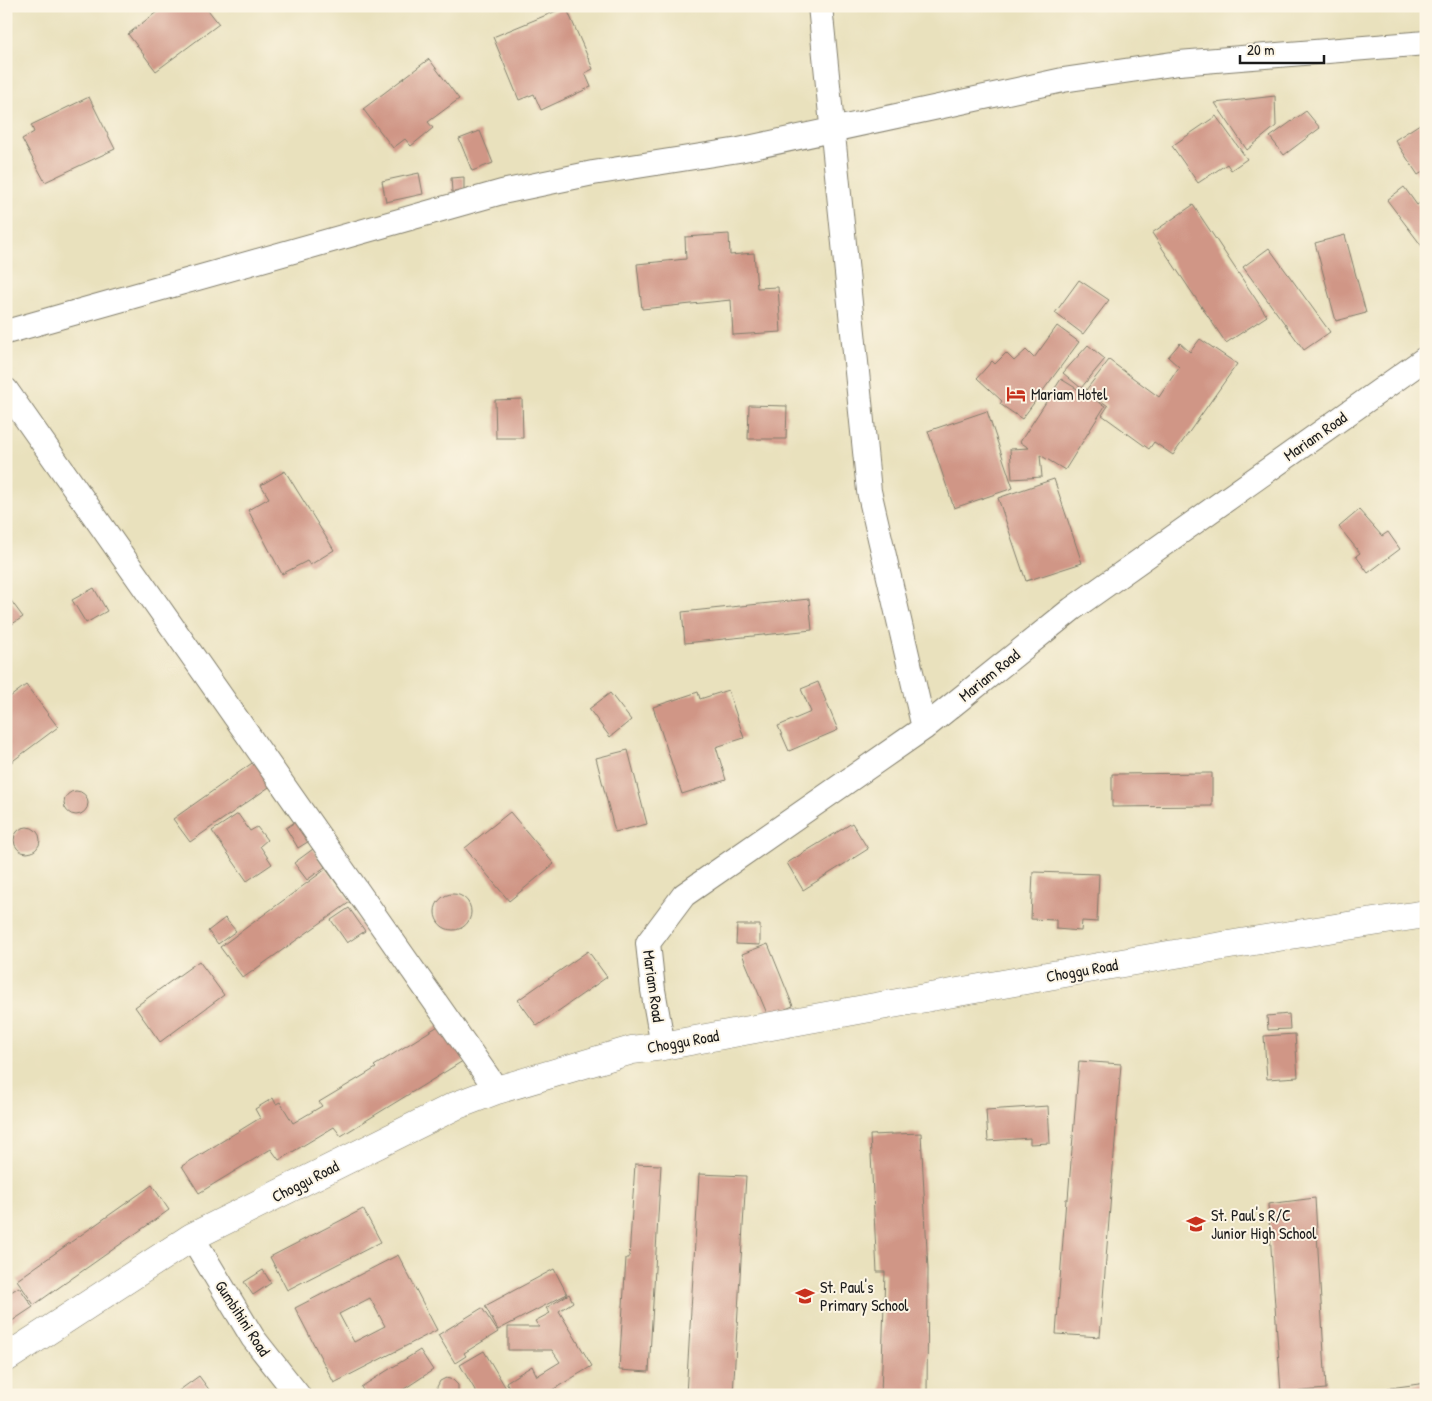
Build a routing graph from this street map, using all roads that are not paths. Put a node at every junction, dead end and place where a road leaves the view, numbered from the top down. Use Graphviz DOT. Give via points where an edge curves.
graph roads {
  1 [pos="820,6"];
  2 [pos="1426,43"];
  3 [pos="833,128"];
  4 [pos="6,332"];
  5 [pos="1426,358"];
  6 [pos="6,390"];
  7 [pos="924,728"];
  8 [pos="1426,914"];
  9 [pos="663,1046"];
  10 [pos="497,1090"];
  11 [pos="192,1237"];
  12 [pos="6,1358"];
  13 [pos="298,1395"];
  1 -- 3 [label="street"];
  2 -- 3 [label="street" via="1160,66 1063,80"];
  3 -- 4 [label="street" via="739,150 593,173 502,192"];
  3 -- 7 [label="street" via="869,491"];
  5 -- 7 [label="street, Mariam Road" via="1072,608"];
  6 -- 10 [label="street"];
  7 -- 9 [label="street, Mariam Road" via="684,895 648,942"];
  8 -- 9 [label="main road, Choggu Road" via="1276,936"];
  9 -- 10 [label="main road, Choggu Road" via="632,1050"];
  10 -- 11 [label="main road, Choggu Road" via="455,1106"];
  11 -- 12 [label="main road, Choggu Road"];
  11 -- 13 [label="street, Gumbihini Road" via="253,1338"];
}
